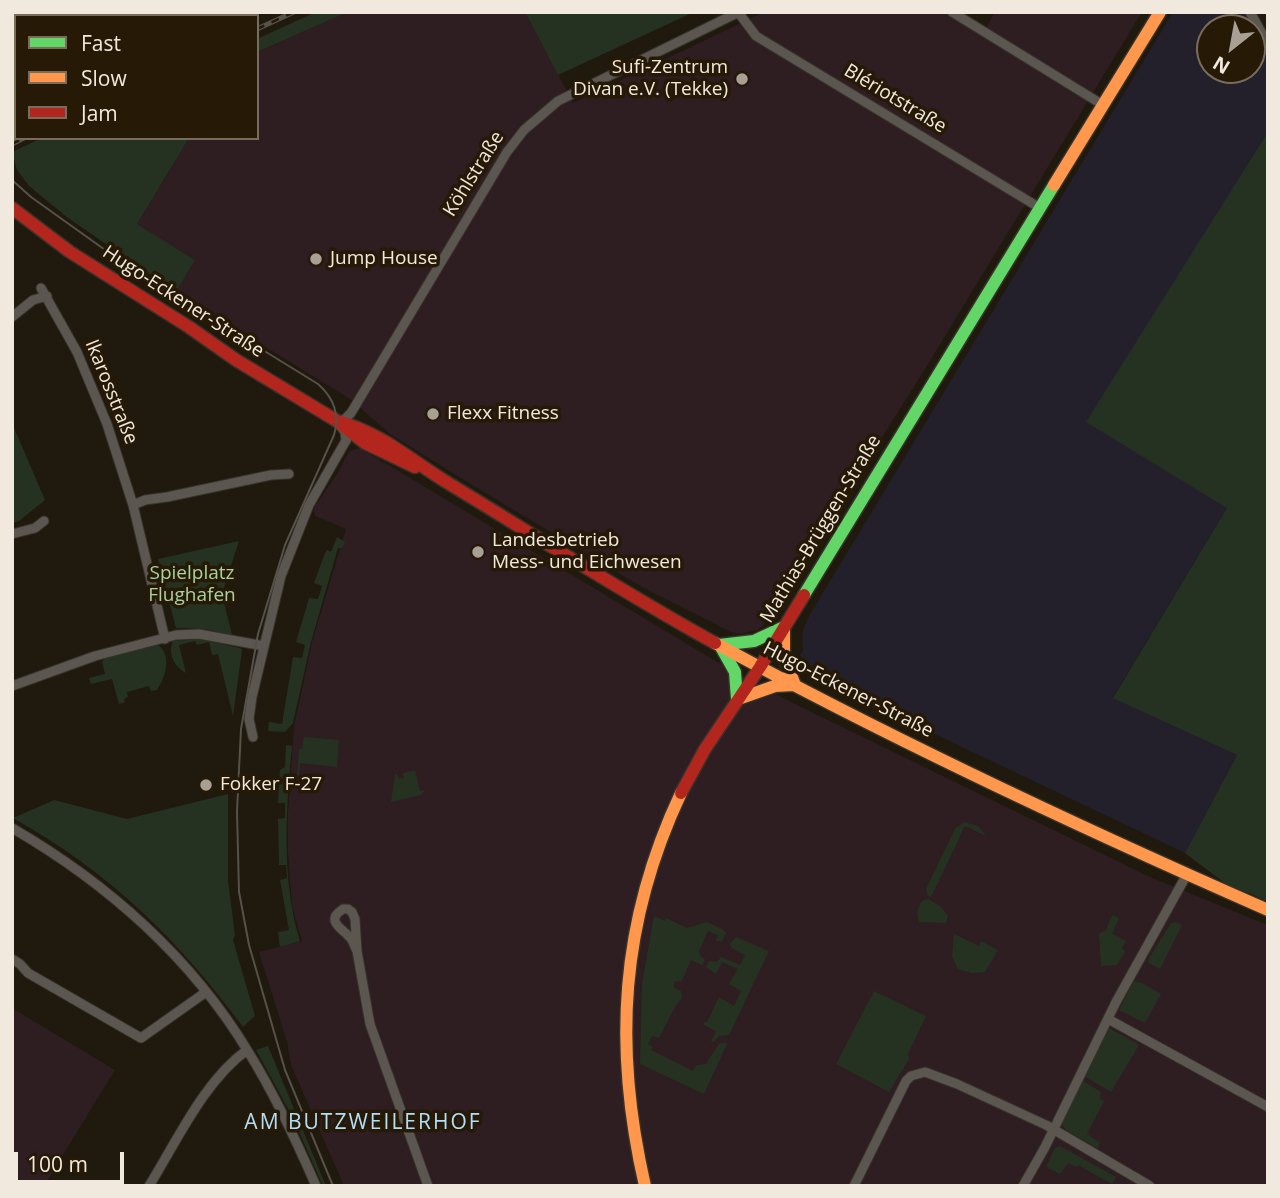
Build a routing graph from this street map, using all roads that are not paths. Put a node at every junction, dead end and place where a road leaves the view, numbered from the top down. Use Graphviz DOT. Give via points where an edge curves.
graph roads {
  1 [pos="739,12"];
  2 [pos="952,12"];
  3 [pos="1160,12"];
  4 [pos="1250,12"];
  5 [pos="1268,45"];
  6 [pos="1103,105"];
  7 [pos="12,208"];
  8 [pos="1040,208"];
  9 [pos="12,317"];
  10 [pos="355,430"];
  11 [pos="289,474"];
  12 [pos="137,504"];
  13 [pos="44,521"];
  14 [pos="12,534"];
  15 [pos="784,627"];
  16 [pos="165,639"];
  17 [pos="719,645"];
  18 [pos="264,646"];
  19 [pos="760,667"];
  20 [pos="795,685"];
  21 [pos="12,686"];
  22 [pos="737,699"];
  23 [pos="253,737"];
  24 [pos="12,828"];
  25 [pos="1186,876"];
  26 [pos="1268,910"];
  27 [pos="357,951"];
  28 [pos="12,959"];
  29 [pos="206,992"];
  30 [pos="1108,1019"];
  31 [pos="247,1050"];
  32 [pos="1268,1107"];
  33 [pos="1052,1130"];
  34 [pos="149,1186"];
  35 [pos="316,1186"];
  36 [pos="428,1186"];
  37 [pos="645,1186"];
  38 [pos="855,1186"];
  39 [pos="1023,1186"];
  40 [pos="1150,1186"];
  1 -- 8 [label="street, Blériotstraße" via="756,36"];
  1 -- 10 [label="street, Köhlstraße" via="558,101 524,130 507,152"];
  2 -- 6 [label="street"];
  3 -- 6 [label="street, Mathias-Brüggen-Straße"];
  4 -- 5 [label="street"];
  6 -- 8 [label="street, Mathias-Brüggen-Straße"];
  7 -- 10 [label="street, Hugo-Eckener-Straße" via="236,360"];
  8 -- 15 [label="street, Mathias-Brüggen-Straße"];
  9 -- 12 [label="street, Ikarosstraße" via="44,292 91,384"];
  10 -- 17 [label="street, Hugo-Eckener-Straße"];
  10 -- 18 [label="street, Köhlstraße" via="315,493 292,545"];
  11 -- 12 [label="street" via="167,497 154,505"];
  12 -- 16 [label="street, Ikarosstraße"];
  13 -- 14 [label="street"];
  15 -- 17 [label="street" via="748,643"];
  15 -- 19 [label="street, Mathias-Brüggen-Straße"];
  15 -- 20 [label="street" via="784,657"];
  16 -- 18 [label="street" via="198,634"];
  16 -- 21 [label="street" via="95,656"];
  17 -- 19 [label="street, Hugo-Eckener-Straße"];
  17 -- 22 [label="street" via="735,672"];
  18 -- 23 [label="street, Köhlstraße" via="249,719"];
  19 -- 20 [label="street, Hugo-Eckener-Straße"];
  19 -- 22 [label="street, Mathias-Brüggen-Straße"];
  20 -- 22 [label="street" via="775,686"];
  20 -- 25 [label="street, Hugo-Eckener-Straße" via="918,749"];
  22 -- 37 [label="street, Mathias-Brüggen-Straße" via="706,747 662,836 633,936 627,976 626,1068"];
  24 -- 29 [label="street" via="115,899 162,942"];
  25 -- 26 [label="street, Hugo-Eckener-Straße"];
  25 -- 30 [label="street"];
  27 -- 36 [label="street" via="373,1034"];
  28 -- 29 [label="street" via="47,985 141,1038"];
  29 -- 31 [label="street"];
  30 -- 32 [label="street"];
  30 -- 33 [label="street"];
  31 -- 34 [label="street" via="216,1078"];
  31 -- 35 [label="street" via="281,1109"];
  33 -- 38 [label="street" via="932,1073 917,1073 897,1095"];
  33 -- 39 [label="street"];
  33 -- 40 [label="street"];
}
